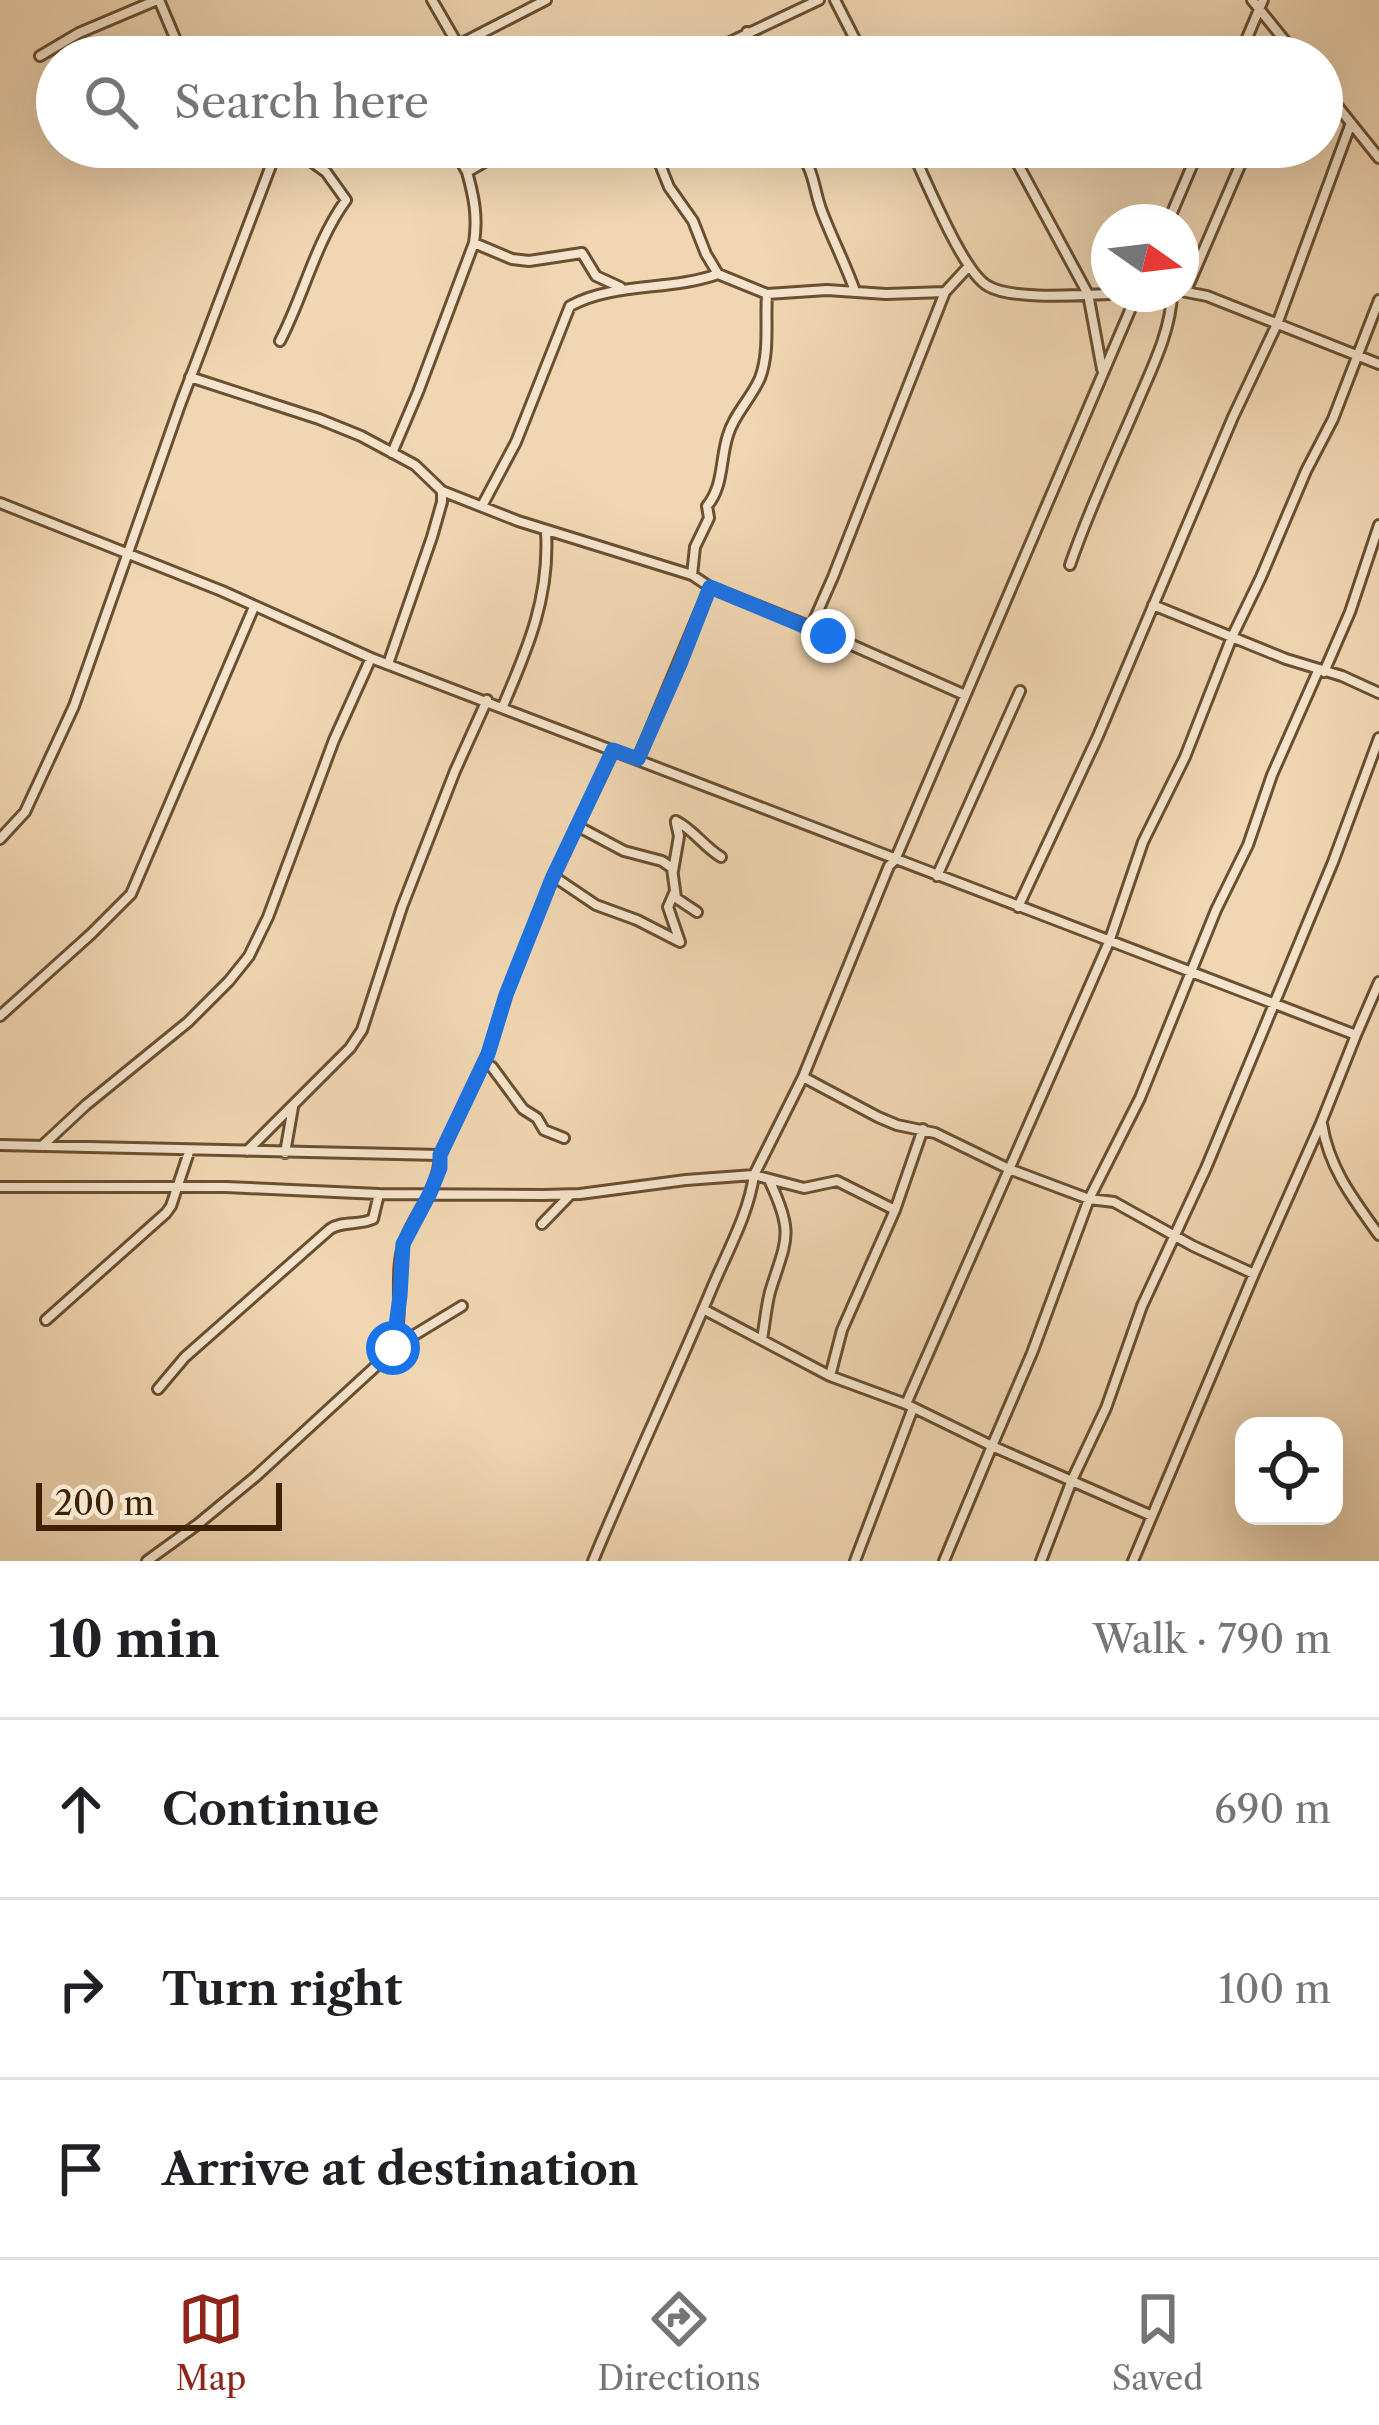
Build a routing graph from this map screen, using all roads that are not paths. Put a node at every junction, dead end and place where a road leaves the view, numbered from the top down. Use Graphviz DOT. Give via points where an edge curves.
graph roads {
  1 [pos="158,0"];
  2 [pos="432,0"];
  3 [pos="545,0"];
  4 [pos="818,0"];
  5 [pos="835,0"];
  6 [pos="1252,0"];
  7 [pos="1261,5"];
  8 [pos="747,32"];
  9 [pos="74,36"];
  10 [pos="174,36"];
  11 [pos="453,36"];
  12 [pos="475,36"];
  13 [pos="739,36"];
  14 [pos="748,36"];
  15 [pos="853,36"];
  16 [pos="1248,36"];
  17 [pos="1283,36"];
  18 [pos="1343,113"];
  19 [pos="1351,123"];
  20 [pos="1343,145"];
  21 [pos="1379,158"];
  22 [pos="270,168"];
  23 [pos="320,168"];
  24 [pos="464,168"];
  25 [pos="473,168"];
  26 [pos="661,168"];
  27 [pos="810,168"];
  28 [pos="920,168"];
  29 [pos="1020,168"];
  30 [pos="1191,168"];
  31 [pos="1241,168"];
  32 [pos="1334,168"];
  33 [pos="466,172"];
  34 [pos="1176,204"];
  35 [pos="474,243"];
  36 [pos="1199,257"];
  37 [pos="969,266"];
  38 [pos="718,274"];
  39 [pos="627,290"];
  40 [pos="855,291"];
  41 [pos="946,292"];
  42 [pos="766,294"];
  43 [pos="1088,294"];
  44 [pos="1199,294"];
  45 [pos="1379,300"];
  46 [pos="1129,312"];
  47 [pos="1170,312"];
  48 [pos="1277,324"];
  49 [pos="280,341"];
  50 [pos="1359,356"];
  51 [pos="1379,364"];
  52 [pos="1103,374"];
  53 [pos="190,377"];
  54 [pos="392,453"];
  55 [pos="445,493"];
  56 [pos="0,503"];
  57 [pos="482,506"];
  58 [pos="1379,525"];
  59 [pos="546,532"];
  60 [pos="127,554"];
  61 [pos="1070,565"];
  62 [pos="692,575"];
  63 [pos="710,587"];
  64 [pos="1153,605"];
  65 [pos="254,607"];
  66 [pos="811,627"];
  67 [pos="1232,637"];
  68 [pos="371,658"];
  69 [pos="388,664"];
  70 [pos="1321,672"];
  71 [pos="1020,691"];
  72 [pos="1379,693"];
  73 [pos="965,695"];
  74 [pos="487,700"];
  75 [pos="503,706"];
  76 [pos="1379,738"];
  77 [pos="613,750"];
  78 [pos="638,759"];
  79 [pos="577,826"];
  80 [pos="0,839"];
  81 [pos="721,857"];
  82 [pos="895,860"];
  83 [pos="673,871"];
  84 [pos="553,876"];
  85 [pos="937,876"];
  86 [pos="676,889"];
  87 [pos="1018,907"];
  88 [pos="697,912"];
  89 [pos="1108,942"];
  90 [pos="1191,972"];
  91 [pos="1379,982"];
  92 [pos="1273,1003"];
  93 [pos="0,1016"];
  94 [pos="1356,1035"];
  95 [pos="484,1062"];
  96 [pos="802,1077"];
  97 [pos="294,1101"];
  98 [pos="1322,1123"];
  99 [pos="923,1129"];
  100 [pos="935,1133"];
  101 [pos="564,1138"];
  102 [pos="0,1145"];
  103 [pos="918,1145"];
  104 [pos="41,1146"];
  105 [pos="189,1151"];
  106 [pos="245,1153"];
  107 [pos="285,1153"];
  108 [pos="440,1155"];
  109 [pos="1009,1169"];
  110 [pos="754,1174"];
  111 [pos="769,1180"];
  112 [pos="0,1187"];
  113 [pos="176,1188"];
  114 [pos="430,1193"];
  115 [pos="379,1194"];
  116 [pos="572,1194"];
  117 [pos="1089,1199"];
  118 [pos="895,1210"];
  119 [pos="542,1224"];
  120 [pos="1175,1234"];
  121 [pos="1379,1234"];
  122 [pos="1254,1274"];
  123 [pos="462,1306"];
  124 [pos="703,1309"];
  125 [pos="46,1320"];
  126 [pos="762,1339"];
  127 [pos="393,1348"];
  128 [pos="830,1376"];
  129 [pos="158,1389"];
  130 [pos="910,1406"];
  131 [pos="992,1446"];
  132 [pos="1072,1480"];
  133 [pos="1152,1516"];
  134 [pos="147,1561"];
  135 [pos="593,1561"];
  136 [pos="855,1561"];
  137 [pos="944,1561"];
  138 [pos="1041,1561"];
  139 [pos="1133,1561"];
  1 -- 9 [label="street"];
  1 -- 10 [label="street"];
  2 -- 11 [label="street"];
  3 -- 12 [label="street"];
  4 -- 8 [label="street"];
  5 -- 15 [label="street"];
  6 -- 7 [label="street"];
  7 -- 16 [label="street"];
  7 -- 17 [label="street"];
  8 -- 13 [label="street"];
  8 -- 14 [label="street"];
  18 -- 19 [label="street"];
  19 -- 20 [label="street"];
  19 -- 21 [label="street"];
  22 -- 53 [label="street"];
  23 -- 49 [label="street" via="346,200"];
  24 -- 33 [label="street"];
  25 -- 33 [label="street"];
  26 -- 38 [label="street"];
  27 -- 40 [label="street"];
  28 -- 37 [label="street"];
  29 -- 43 [label="street"];
  30 -- 34 [label="street"];
  31 -- 36 [label="street"];
  32 -- 48 [label="street"];
  33 -- 35 [label="street"];
  35 -- 39 [label="street" via="529,262 582,253 596,276"];
  35 -- 54 [label="street"];
  37 -- 41 [label="street"];
  37 -- 43 [label="street" via="1004,291"];
  38 -- 39 [label="street"];
  38 -- 42 [label="street"];
  39 -- 57 [label="street" via="570,306"];
  40 -- 41 [label="street"];
  40 -- 42 [label="street"];
  41 -- 66 [label="street"];
  42 -- 62 [label="street" via="761,375 725,441"];
  43 -- 52 [label="street"];
  44 -- 48 [label="street"];
  45 -- 50 [label="street"];
  46 -- 52 [label="street"];
  47 -- 61 [label="street"];
  48 -- 50 [label="street"];
  48 -- 64 [label="street"];
  50 -- 51 [label="street"];
  50 -- 67 [label="street"];
  52 -- 73 [label="street"];
  53 -- 54 [label="street" via="319,419"];
  53 -- 60 [label="street"];
  54 -- 55 [label="street"];
  55 -- 57 [label="street"];
  55 -- 69 [label="street"];
  56 -- 60 [label="street"];
  57 -- 59 [label="street"];
  58 -- 70 [label="street"];
  59 -- 62 [label="street"];
  59 -- 75 [label="street" via="541,607"];
  60 -- 65 [label="street"];
  60 -- 80 [label="street" via="52,758 26,812"];
  62 -- 63 [label="street"];
  63 -- 66 [label="street"];
  63 -- 78 [label="street"];
  64 -- 67 [label="street"];
  64 -- 87 [label="street"];
  65 -- 68 [label="street"];
  65 -- 93 [label="street" via="131,894"];
  66 -- 73 [label="street"];
  67 -- 70 [label="street"];
  67 -- 89 [label="street" via="1142,842"];
  68 -- 69 [label="street"];
  68 -- 104 [label="street" via="249,956 177,1033"];
  69 -- 74 [label="street"];
  70 -- 72 [label="street"];
  70 -- 90 [label="street"];
  71 -- 85 [label="street"];
  73 -- 82 [label="street"];
  74 -- 75 [label="street"];
  74 -- 97 [label="street" via="402,907 362,1030"];
  75 -- 77 [label="street"];
  76 -- 92 [label="street"];
  77 -- 78 [label="street"];
  77 -- 79 [label="street"];
  78 -- 82 [label="street"];
  79 -- 83 [label="street"];
  79 -- 84 [label="street"];
  81 -- 83 [label="street" via="676,821"];
  82 -- 85 [label="street"];
  82 -- 96 [label="street"];
  83 -- 86 [label="street"];
  84 -- 86 [label="street" via="596,905 681,942 668,908"];
  84 -- 95 [label="street"];
  85 -- 87 [label="street"];
  86 -- 88 [label="street" via="676,898"];
  87 -- 89 [label="street"];
  89 -- 90 [label="street"];
  89 -- 109 [label="street"];
  90 -- 92 [label="street"];
  90 -- 117 [label="street"];
  91 -- 94 [label="street"];
  92 -- 94 [label="street"];
  92 -- 120 [label="street"];
  94 -- 98 [label="street"];
  95 -- 101 [label="street" via="544,1130"];
  95 -- 108 [label="street"];
  96 -- 99 [label="street" via="878,1118"];
  96 -- 110 [label="street"];
  97 -- 106 [label="street"];
  97 -- 107 [label="street"];
  98 -- 121 [label="street" via="1336,1174"];
  98 -- 122 [label="street"];
  99 -- 100 [label="street"];
  99 -- 103 [label="street"];
  100 -- 103 [label="street"];
  100 -- 109 [label="street"];
  102 -- 104 [label="street"];
  103 -- 118 [label="street"];
  104 -- 105 [label="street"];
  105 -- 106 [label="street"];
  105 -- 113 [label="street"];
  106 -- 107 [label="street"];
  107 -- 108 [label="street"];
  108 -- 114 [label="street"];
  109 -- 117 [label="street"];
  109 -- 130 [label="street"];
  110 -- 111 [label="street"];
  110 -- 116 [label="street"];
  110 -- 124 [label="street"];
  111 -- 118 [label="street" via="804,1188 837,1181"];
  111 -- 126 [label="street" via="786,1248"];
  112 -- 113 [label="street"];
  113 -- 115 [label="street"];
  113 -- 125 [label="street" via="166,1213"];
  114 -- 115 [label="street"];
  114 -- 116 [label="street"];
  114 -- 127 [label="street" via="403,1244"];
  115 -- 129 [label="street" via="373,1219 330,1229"];
  116 -- 119 [label="street"];
  117 -- 120 [label="street" via="1114,1202"];
  117 -- 131 [label="street"];
  118 -- 128 [label="street"];
  120 -- 122 [label="street"];
  120 -- 132 [label="street"];
  122 -- 133 [label="street"];
  123 -- 127 [label="street"];
  124 -- 126 [label="street"];
  124 -- 135 [label="street"];
  126 -- 128 [label="street"];
  127 -- 134 [label="street" via="255,1477"];
  128 -- 130 [label="street"];
  130 -- 131 [label="street"];
  130 -- 136 [label="street"];
  131 -- 132 [label="street"];
  131 -- 137 [label="street"];
  132 -- 133 [label="street"];
  132 -- 138 [label="street"];
  133 -- 139 [label="street"];
}
